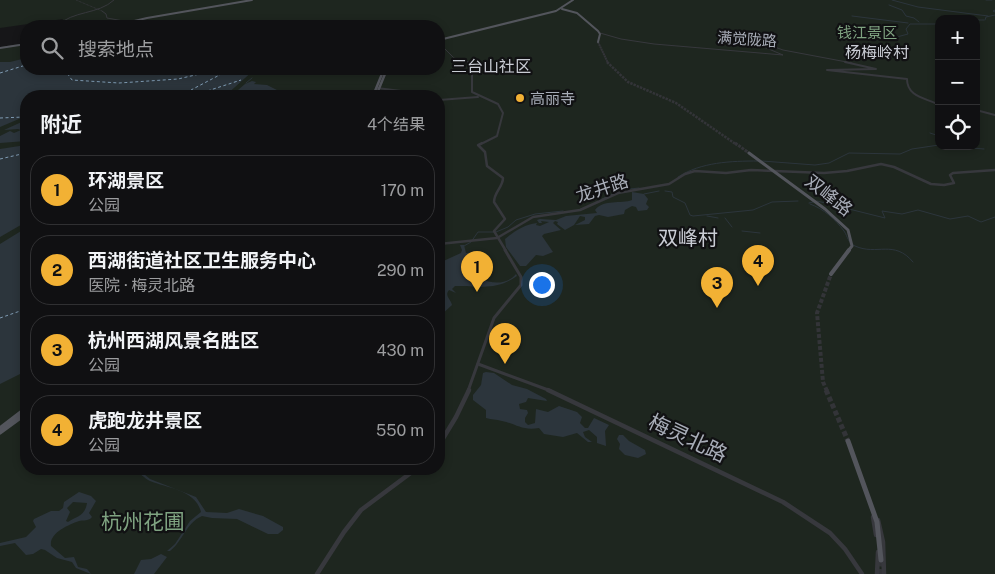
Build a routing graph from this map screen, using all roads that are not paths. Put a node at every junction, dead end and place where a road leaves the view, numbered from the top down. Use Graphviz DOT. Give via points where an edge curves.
graph roads {
  1 [pos="114,0"];
  2 [pos="252,0"];
  3 [pos="573,0"];
  4 [pos="561,8"];
  5 [pos="102,11"];
  6 [pos="62,20"];
  7 [pos="118,20"];
  8 [pos="140,20"];
  9 [pos="600,33"];
  10 [pos="445,40"];
  11 [pos="598,42"];
  12 [pos="20,44"];
  13 [pos="0,47"];
  14 [pos="445,48"];
  15 [pos="383,75"];
  16 [pos="378,88"];
  17 [pos="393,90"];
  18 [pos="479,96"];
  19 [pos="445,99"];
  20 [pos="935,104"];
  21 [pos="980,111"];
  22 [pos="995,116"];
  23 [pos="749,153"];
  24 [pos="758,160"];
  25 [pos="995,170"];
  26 [pos="771,171"];
  27 [pos="814,201"];
  28 [pos="497,238"];
  29 [pos="445,243"];
  30 [pos="831,274"];
  31 [pos="478,364"];
  32 [pos="20,416"];
  33 [pos="0,431"];
  34 [pos="445,435"];
  35 [pos="848,441"];
  36 [pos="408,475"];
  37 [pos="871,504"];
  38 [pos="881,560"];
  39 [pos="317,574"];
  40 [pos="862,574"];
  41 [pos="877,574"];
  42 [pos="884,574"];
  1 -- 6 [label="street" via="98,9"];
  2 -- 8 [label="main road"];
  3 -- 4 [label="main road"];
  4 -- 9 [label="main road, 满觉陇路" via="581,16"];
  4 -- 10 [label="main road"];
  5 -- 7 [label="street" via="106,18"];
  9 -- 11 [label="main road"];
  9 -- 20 [label="street, 满觉陇路" via="658,45 775,56 783,54 764,47 770,46 782,51 864,65 876,69 827,70 906,79 915,96"];
  12 -- 13 [label="main road"];
  14 -- 18 [label="street" via="454,58 472,63 472,92"];
  15 -- 16 [label="main road"];
  16 -- 17 [label="street"];
  18 -- 19 [label="street"];
  18 -- 28 [label="street" via="498,104 503,113 497,136 478,145 485,152 487,166 503,178 493,202 505,219 494,232"];
  21 -- 22 [label="street"];
  23 -- 24 [label="main road, 双峰路"];
  24 -- 26 [label="main road, 双峰路"];
  25 -- 26 [label="street, 龙井路" via="951,173 954,183 944,185 926,183 881,164 834,172"];
  26 -- 27 [label="main road, 双峰路"];
  26 -- 28 [label="street, 龙井路" via="692,172 669,184 618,193 580,210 533,217"];
  27 -- 30 [label="main road, 双峰路" via="852,236 852,245"];
  28 -- 29 [label="street"];
  28 -- 31 [label="street" via="519,272 521,284 495,316 482,343"];
  31 -- 34 [label="street" via="461,407"];
  31 -- 40 [label="street, 梅灵北路" via="576,403 786,504 841,543"];
  32 -- 33 [label="main road"];
  35 -- 37 [label="main road"];
  36 -- 39 [label="street" via="361,510"];
  37 -- 38 [label="main road" via="877,522"];
  37 -- 41 [label="street" via="877,543"];
  37 -- 42 [label="street" via="883,542"];
}
